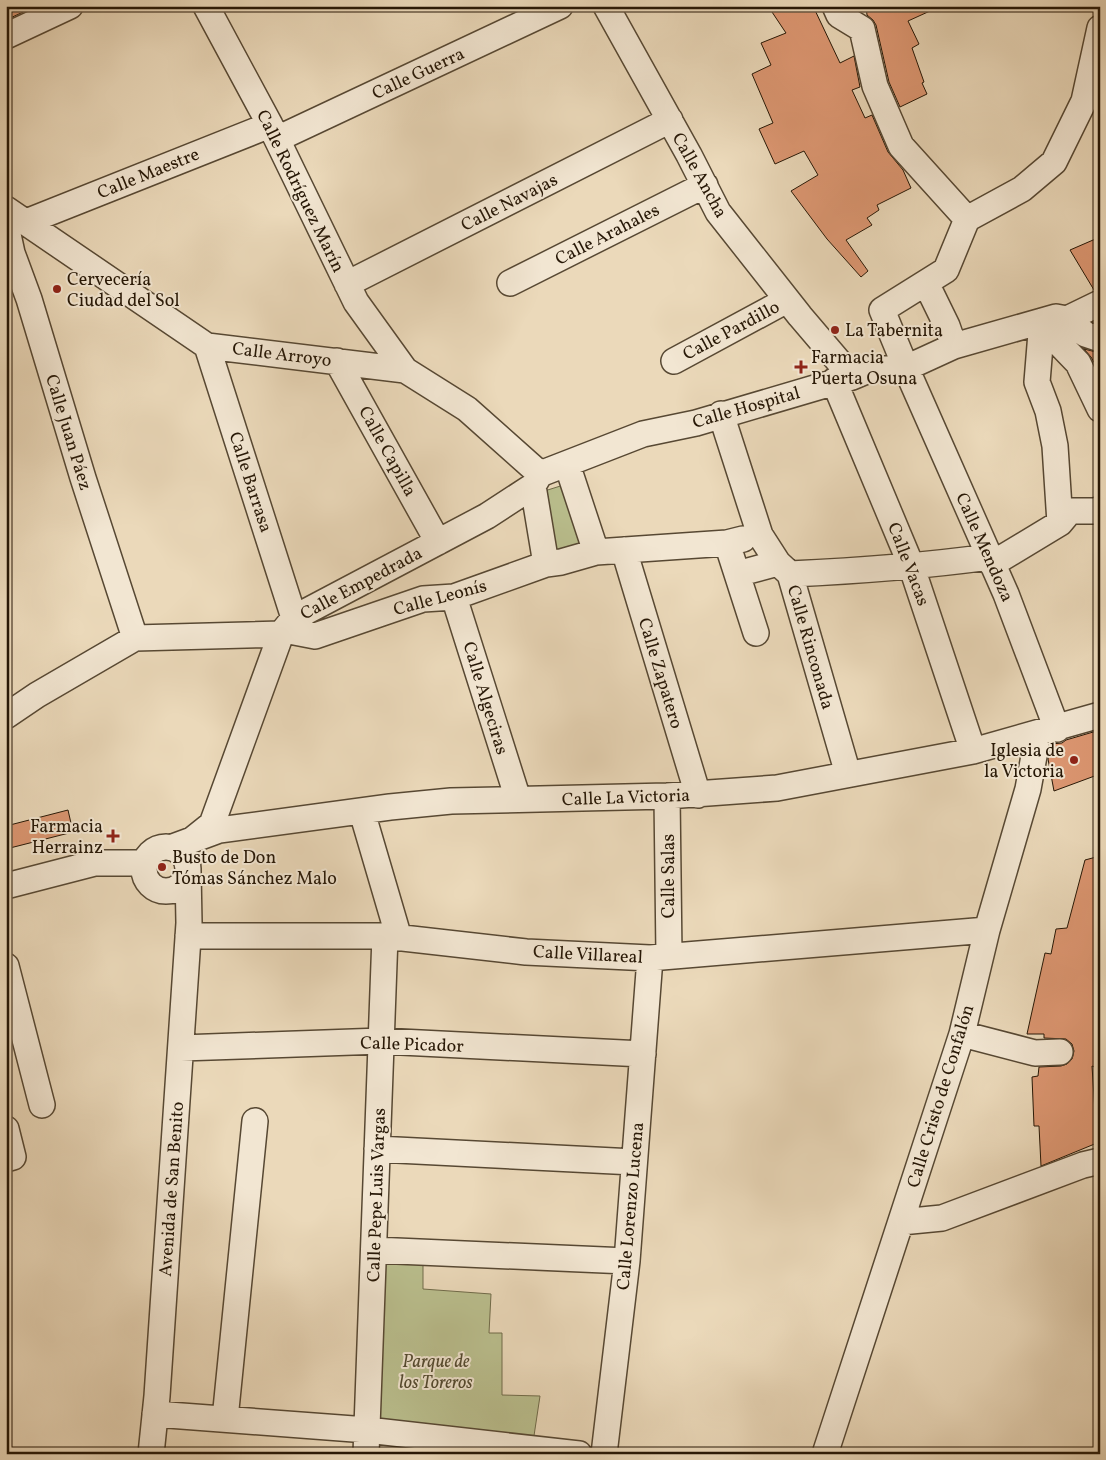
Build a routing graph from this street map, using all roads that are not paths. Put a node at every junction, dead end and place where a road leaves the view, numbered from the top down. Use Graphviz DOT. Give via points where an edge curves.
graph roads {
  1 [pos="70,6"];
  2 [pos="206,6"];
  3 [pos="560,6"];
  4 [pos="606,6"];
  5 [pos="835,6"];
  6 [pos="862,18"];
  7 [pos="1100,28"];
  8 [pos="6,36"];
  9 [pos="1092,98"];
  10 [pos="670,120"];
  11 [pos="273,132"];
  12 [pos="704,185"];
  13 [pos="13,219"];
  14 [pos="967,219"];
  15 [pos="510,282"];
  16 [pos="926,282"];
  17 [pos="347,284"];
  18 [pos="788,300"];
  19 [pos="1100,303"];
  20 [pos="1067,319"];
  21 [pos="1042,321"];
  22 [pos="1100,339"];
  23 [pos="207,346"];
  24 [pos="954,346"];
  25 [pos="674,360"];
  26 [pos="337,361"];
  27 [pos="906,368"];
  28 [pos="405,370"];
  29 [pos="843,379"];
  30 [pos="1100,409"];
  31 [pos="721,414"];
  32 [pos="567,464"];
  33 [pos="537,480"];
  34 [pos="1100,509"];
  35 [pos="1060,523"];
  36 [pos="760,534"];
  37 [pos="438,542"];
  38 [pos="727,543"];
  39 [pos="624,550"];
  40 [pos="596,552"];
  41 [pos="990,560"];
  42 [pos="546,564"];
  43 [pos="912,564"];
  44 [pos="784,569"];
  45 [pos="737,574"];
  46 [pos="454,597"];
  47 [pos="286,627"];
  48 [pos="756,633"];
  49 [pos="135,638"];
  50 [pos="1100,715"];
  51 [pos="6,716"];
  52 [pos="1047,731"];
  53 [pos="973,751"];
  54 [pos="848,774"];
  55 [pos="698,795"];
  56 [pos="668,796"];
  57 [pos="518,799"];
  58 [pos="362,812"];
  59 [pos="183,844"];
  60 [pos="145,863"];
  61 [pos="188,871"];
  62 [pos="6,886"];
  63 [pos="168,890"];
  64 [pos="189,929"];
  65 [pos="987,930"];
  66 [pos="392,937"];
  67 [pos="660,957"];
  68 [pos="6,966"];
  69 [pos="962,1034"];
  70 [pos="382,1042"];
  71 [pos="181,1048"];
  72 [pos="1060,1052"];
  73 [pos="643,1054"];
  74 [pos="42,1105"];
  75 [pos="255,1121"];
  76 [pos="6,1129"];
  77 [pos="377,1149"];
  78 [pos="6,1159"];
  79 [pos="1100,1161"];
  80 [pos="634,1162"];
  81 [pos="902,1222"];
  82 [pos="374,1250"];
  83 [pos="627,1261"];
  84 [pos="155,1414"];
  85 [pos="225,1420"];
  86 [pos="366,1442"];
  87 [pos="151,1454"];
  88 [pos="579,1454"];
  89 [pos="604,1454"];
  90 [pos="825,1454"];
  1 -- 8 [label="street"];
  2 -- 11 [label="street, Calle Rodríguez Marín"];
  3 -- 11 [label="street, Calle Guerra"];
  4 -- 10 [label="street, Calle Ancha"];
  5 -- 6 [label="street" via="839,14"];
  6 -- 14 [label="street" via="875,86 901,146"];
  7 -- 9 [label="street"];
  9 -- 14 [label="street" via="1054,162 1022,189"];
  10 -- 12 [label="street, Calle Ancha"];
  10 -- 17 [label="street, Calle Navajas"];
  11 -- 13 [label="street, Calle Maestre"];
  11 -- 17 [label="street, Calle Rodríguez Marín"];
  12 -- 15 [label="street, Calle Arahales"];
  12 -- 18 [label="street, Calle Ancha" via="718,212"];
  13 -- 23 [label="street, Calle Arroyo"];
  13 -- 49 [label="street, Calle Juan Páez" via="12,253"];
  14 -- 16 [label="street" via="946,270"];
  16 -- 24 [label="street"];
  16 -- 27 [label="street, Calle Mendoza" via="882,310"];
  17 -- 28 [label="street, Calle Rodríguez Marín" via="356,302"];
  18 -- 25 [label="street, Calle Pardillo"];
  18 -- 29 [label="street, Calle Ancha"];
  19 -- 20 [label="street"];
  20 -- 21 [label="street, Calle Hospital" via="1056,317"];
  20 -- 22 [label="street" via="1085,334"];
  21 -- 24 [label="street, Calle Hospital"];
  21 -- 30 [label="street" via="1078,363"];
  21 -- 35 [label="street" via="1037,382 1048,411 1055,446"];
  23 -- 26 [label="street, Calle Arroyo"];
  23 -- 47 [label="street, Calle Barrasa"];
  24 -- 27 [label="street, Calle Hospital"];
  26 -- 28 [label="street, Calle Arroyo"];
  26 -- 37 [label="street, Calle Capilla"];
  27 -- 29 [label="street, Calle Hospital" via="871,369"];
  27 -- 41 [label="street, Calle Mendoza"];
  28 -- 33 [label="street, Calle Arroyo" via="467,409"];
  29 -- 31 [label="street, Calle Hospital"];
  29 -- 43 [label="street, Calle Vacas"];
  31 -- 32 [label="street, Calle Hospital" via="643,434"];
  31 -- 36 [label="street, Calle Rinconada"];
  32 -- 33 [label="street, Calle Hospital"];
  32 -- 40 [label="street"];
  33 -- 37 [label="street, Calle Empedrada" via="487,516"];
  33 -- 42 [label="street"];
  34 -- 35 [label="street" via="1070,511"];
  35 -- 41 [label="street"];
  36 -- 38 [label="street, Calle Leonís"];
  36 -- 44 [label="street, Calle Rinconada"];
  37 -- 47 [label="street, Calle Empedrada"];
  38 -- 39 [label="street, Calle Leonís"];
  38 -- 45 [label="street"];
  39 -- 40 [label="street, Calle Leonís"];
  39 -- 55 [label="street, Calle Zapatero"];
  40 -- 42 [label="street, Calle Leonís"];
  41 -- 43 [label="street"];
  41 -- 52 [label="street, Calle Mendoza" via="1006,594"];
  42 -- 46 [label="street, Calle Leonís"];
  43 -- 44 [label="street" via="853,571"];
  43 -- 53 [label="street, Calle Vacas"];
  44 -- 45 [label="street"];
  44 -- 54 [label="street, Calle Rinconada"];
  45 -- 48 [label="street"];
  46 -- 47 [label="street, Calle Leonís" via="423,599 315,636"];
  46 -- 57 [label="street, Calle Algeciras"];
  47 -- 49 [label="street, Calle Empedrada"];
  47 -- 59 [label="street" via="212,824"];
  49 -- 51 [label="street, Calle Empedrada"];
  50 -- 52 [label="street, Calle La Victoria"];
  52 -- 53 [label="street, Calle La Victoria"];
  52 -- 65 [label="street, Calle Cristo de Confalón"];
  53 -- 54 [label="street, Calle La Victoria"];
  54 -- 55 [label="street, Calle La Victoria" via="777,788"];
  55 -- 56 [label="street, Calle La Victoria"];
  56 -- 57 [label="street, Calle La Victoria"];
  56 -- 67 [label="street, Calle Salas"];
  57 -- 58 [label="street, Calle La Victoria" via="452,801"];
  58 -- 59 [label="street, Calle La Victoria" via="219,830"];
  58 -- 66 [label="street, Calle Pepe Luis Vargas"];
  59 -- 60 [label="street" via="158,848"];
  59 -- 61 [label="street"];
  60 -- 62 [label="street" via="95,862"];
  60 -- 63 [label="street" via="149,883"];
  61 -- 63 [label="street" via="182,884"];
  61 -- 64 [label="street, Avenida de San Benito"];
  63 -- 64 [label="street"];
  64 -- 66 [label="street, Calle Villareal"];
  64 -- 71 [label="street, Avenida de San Benito"];
  65 -- 67 [label="street, Calle Villareal"];
  65 -- 69 [label="street, Calle Cristo de Confalón"];
  66 -- 67 [label="street, Calle Villareal" via="526,952"];
  66 -- 70 [label="street, Calle Pepe Luis Vargas"];
  67 -- 73 [label="street, Calle Lorenzo Lucena"];
  68 -- 74 [label="street"];
  69 -- 72 [label="street" via="1035,1053"];
  69 -- 81 [label="street, Calle Cristo de Confalón"];
  70 -- 71 [label="street, Calle Picador"];
  70 -- 73 [label="street, Calle Picador"];
  70 -- 77 [label="street, Calle Pepe Luis Vargas"];
  71 -- 84 [label="street, Avenida de San Benito"];
  73 -- 80 [label="street, Calle Lorenzo Lucena"];
  75 -- 85 [label="street"];
  76 -- 78 [label="street" via="13,1157"];
  77 -- 80 [label="street"];
  77 -- 82 [label="street, Calle Pepe Luis Vargas"];
  79 -- 81 [label="street" via="942,1218"];
  80 -- 83 [label="street, Calle Lorenzo Lucena"];
  81 -- 90 [label="street, Calle Cristo de Confalón"];
  82 -- 83 [label="street"];
  82 -- 86 [label="street, Calle Pepe Luis Vargas"];
  83 -- 89 [label="street, Calle Lorenzo Lucena"];
  84 -- 85 [label="street"];
  84 -- 87 [label="street, Avenida de San Benito"];
  85 -- 86 [label="street"];
  86 -- 88 [label="street"];
}
